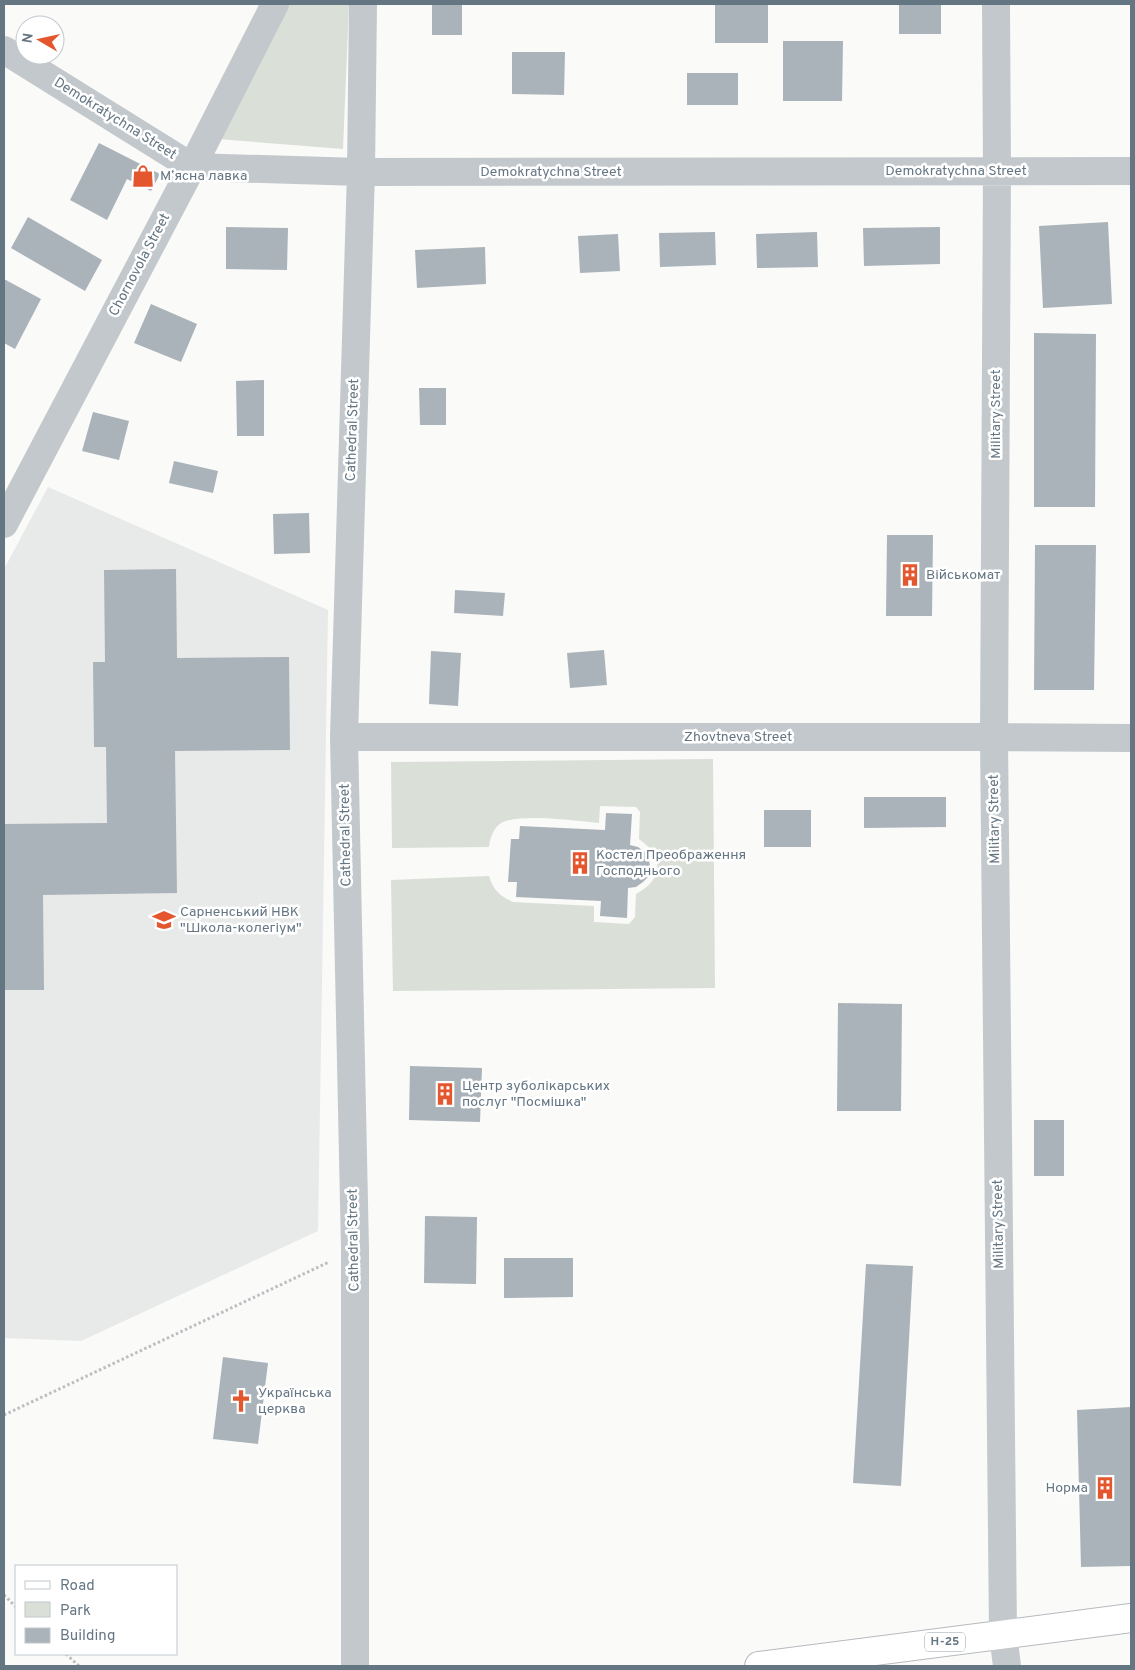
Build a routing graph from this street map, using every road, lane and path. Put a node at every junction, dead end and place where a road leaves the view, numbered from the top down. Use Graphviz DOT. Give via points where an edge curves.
graph roads {
  1 [pos="275,4"];
  2 [pos="363,4"];
  3 [pos="996,4"];
  4 [pos="4,50"];
  5 [pos="192,167"];
  6 [pos="997,171"];
  7 [pos="361,172"];
  8 [pos="1131,172"];
  9 [pos="4,524"];
  10 [pos="344,737"];
  11 [pos="994,737"];
  12 [pos="1131,738"];
  13 [pos="355,1249"];
  14 [pos="4,1415"];
  15 [pos="4,1595"];
  16 [pos="15,1605"];
  17 [pos="1131,1618"];
  18 [pos="1002,1634"];
  19 [pos="67,1655"];
  20 [pos="79,1666"];
  21 [pos="356,1666"];
  22 [pos="759,1666"];
  23 [pos="1007,1666"];
  1 -- 5 [label="street, Chornovola Street"];
  2 -- 7 [label="street, Cathedral Street"];
  3 -- 6 [label="street, Military Street"];
  4 -- 5 [label="street, Demokratychna Street"];
  5 -- 7 [label="street, Demokratychna Street"];
  5 -- 9 [label="street, Chornovola Street"];
  6 -- 7 [label="street, Demokratychna Street"];
  6 -- 8 [label="street, Demokratychna Street"];
  6 -- 11 [label="street, Military Street"];
  7 -- 10 [label="street, Cathedral Street"];
  10 -- 11 [label="street, Zhovtneva Street"];
  10 -- 13 [label="street, Cathedral Street"];
  11 -- 12 [label="street, Zhovtneva Street"];
  11 -- 18 [label="street, Military Street"];
  13 -- 14 [label="path"];
  13 -- 21 [label="street, Cathedral Street"];
  15 -- 16 [label="path"];
  17 -- 18 [label="main road, Н-25"];
  18 -- 22 [label="main road, Н-25"];
  18 -- 23 [label="street, Military Street"];
  19 -- 20 [label="path"];
}
